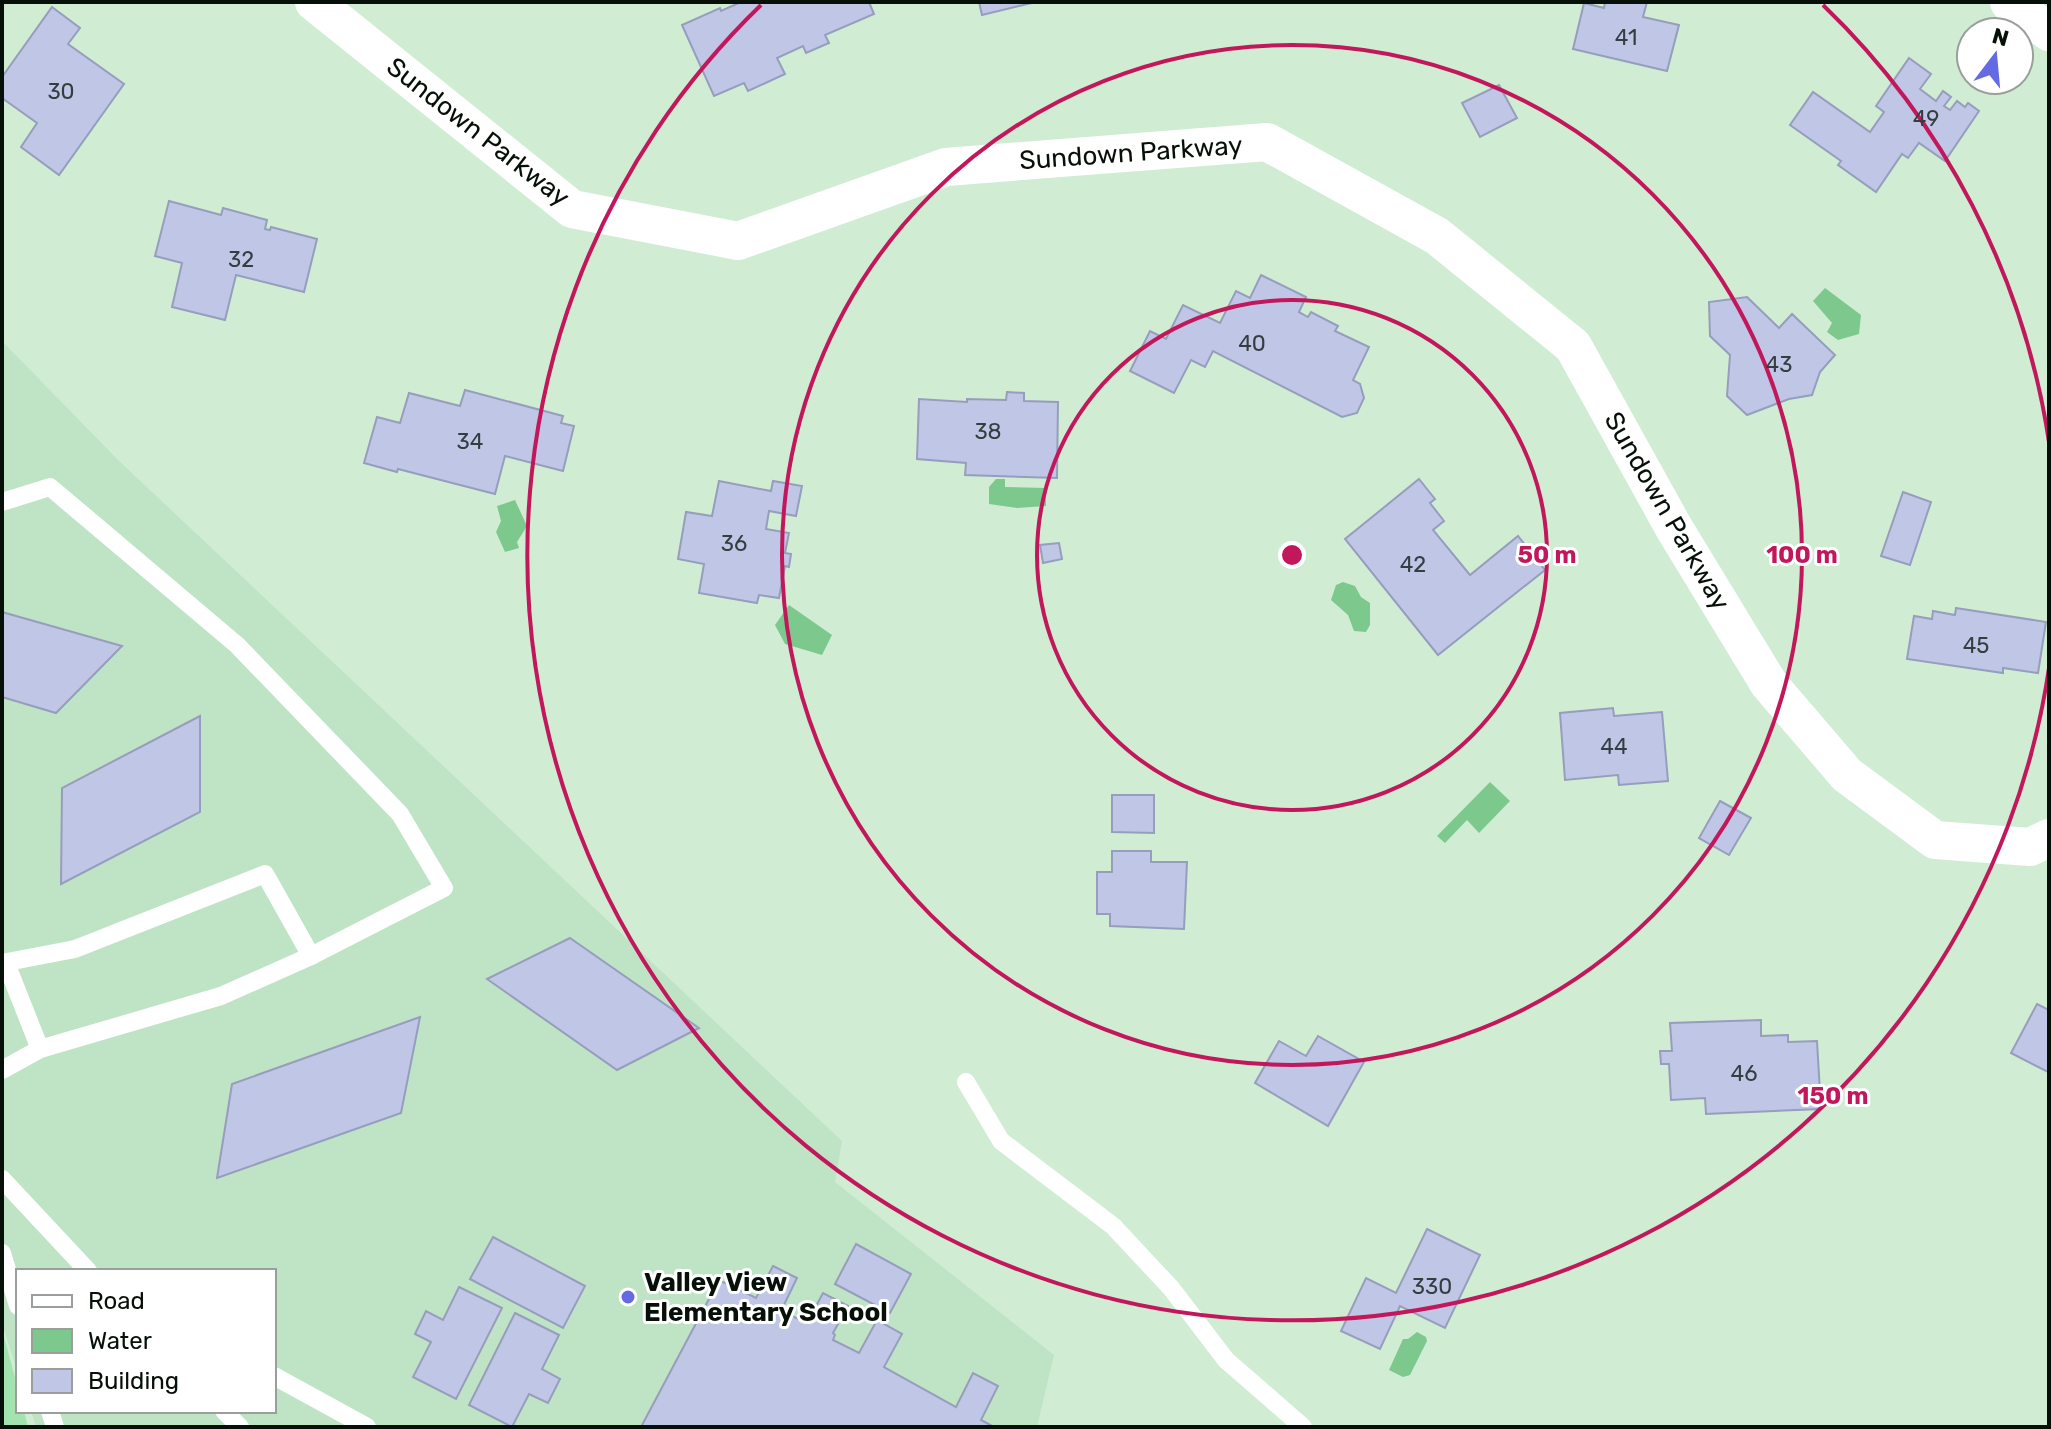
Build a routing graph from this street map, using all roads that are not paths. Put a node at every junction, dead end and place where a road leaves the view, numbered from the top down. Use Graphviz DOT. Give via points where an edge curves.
graph roads {
  1 [pos="314,2"];
  2 [pos="2009,2"];
  3 [pos="2049,32"];
  4 [pos="2,502"];
  5 [pos="2049,838"];
  6 [pos="311,956"];
  7 [pos="4,963"];
  8 [pos="40,1049"];
  9 [pos="2,1070"];
  10 [pos="966,1082"];
  11 [pos="2,1179"];
  12 [pos="2,1253"];
  13 [pos="86,1269"];
  14 [pos="16,1299"];
  15 [pos="276,1377"];
  16 [pos="367,1427"];
  17 [pos="1303,1427"];
  1 -- 5 [label="street, Sundown Parkway" via="572,209 738,241 946,167 1267,142 1437,236 1573,346 1769,684 1847,775 1935,840 2030,847"];
  2 -- 3 [label="street"];
  4 -- 6 [label="lane" via="50,487 237,645 400,814 444,888"];
  6 -- 7 [label="lane" via="265,874 75,949"];
  6 -- 8 [label="lane" via="221,996"];
  7 -- 8 [label="lane"];
  8 -- 9 [label="lane"];
  10 -- 17 [label="lane" via="1001,1141 1113,1226 1171,1288 1226,1360"];
  11 -- 13 [label="lane"];
  12 -- 14 [label="lane"];
  15 -- 16 [label="lane"];
}
